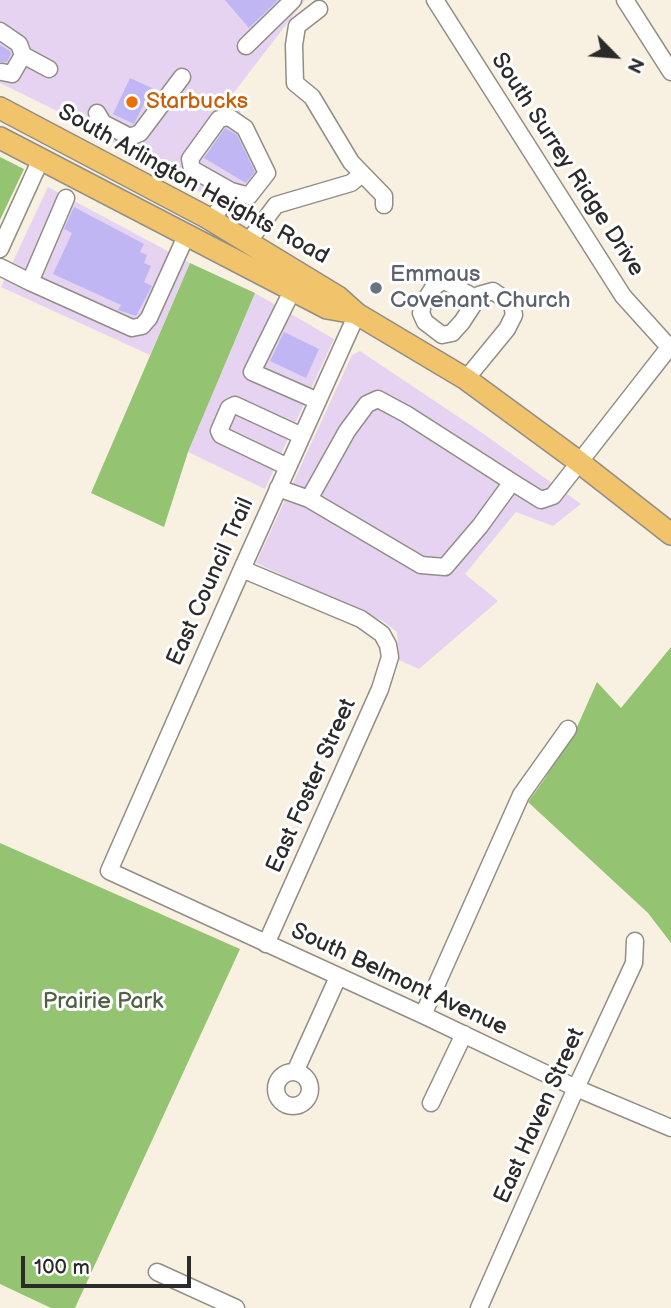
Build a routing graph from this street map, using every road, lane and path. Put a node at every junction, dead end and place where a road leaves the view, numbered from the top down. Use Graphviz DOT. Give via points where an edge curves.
graph roads {
  1 [pos="293,0"];
  2 [pos="435,0"];
  3 [pos="625,0"];
  4 [pos="320,9"];
  5 [pos="0,31"];
  6 [pos="246,46"];
  7 [pos="23,55"];
  8 [pos="49,69"];
  9 [pos="671,72"];
  10 [pos="1,73"];
  11 [pos="182,78"];
  12 [pos="0,108"];
  13 [pos="97,113"];
  14 [pos="0,138"];
  15 [pos="41,159"];
  16 [pos="362,174"];
  17 [pos="231,191"];
  18 [pos="66,198"];
  19 [pos="384,205"];
  20 [pos="212,220"];
  21 [pos="187,234"];
  22 [pos="248,242"];
  23 [pos="0,249"];
  24 [pos="0,267"];
  25 [pos="30,282"];
  26 [pos="293,289"];
  27 [pos="477,299"];
  28 [pos="357,314"];
  29 [pos="436,332"];
  30 [pos="670,346"];
  31 [pos="423,354"];
  32 [pos="466,379"];
  33 [pos="318,401"];
  34 [pos="302,436"];
  35 [pos="579,462"];
  36 [pos="288,467"];
  37 [pos="512,482"];
  38 [pos="278,488"];
  39 [pos="309,499"];
  40 [pos="671,534"];
  41 [pos="242,569"];
  42 [pos="568,729"];
  43 [pos="109,871"];
  44 [pos="635,941"];
  45 [pos="266,944"];
  46 [pos="338,977"];
  47 [pos="423,1015"];
  48 [pos="464,1034"];
  49 [pos="295,1072"];
  50 [pos="576,1088"];
  51 [pos="431,1103"];
  52 [pos="671,1128"];
  53 [pos="157,1272"];
  54 [pos="236,1308"];
  55 [pos="480,1308"];
  1 -- 6 [label="street"];
  2 -- 30 [label="street, South Surrey Ridge Drive" via="623,296"];
  3 -- 9 [label="street"];
  4 -- 16 [label="street" via="297,26 295,83 312,97"];
  5 -- 7 [label="street" via="19,44"];
  7 -- 8 [label="street"];
  7 -- 10 [label="street" via="12,75"];
  11 -- 13 [label="street" via="140,133 130,137 103,123"];
  12 -- 20 [label="main road, South Arlington Heights Road"];
  14 -- 15 [label="main road, South Arlington Heights Road"];
  15 -- 21 [label="main road, South Arlington Heights Road"];
  15 -- 23 [label="street"];
  16 -- 19 [label="street" via="384,196"];
  16 -- 22 [label="street" via="351,183 276,205"];
  17 -- 17 [label="street" via="192,169 190,159 219,119 229,117 245,128 267,173 249,197"];
  17 -- 20 [label="street"];
  18 -- 25 [label="street"];
  20 -- 22 [label="main road, South Arlington Heights Road"];
  21 -- 25 [label="street" via="142,326 132,328"];
  21 -- 26 [label="main road, South Arlington Heights Road"];
  22 -- 28 [label="main road, South Arlington Heights Road" via="338,297"];
  24 -- 25 [label="street"];
  26 -- 28 [label="main road, South Arlington Heights Road" via="327,308"];
  26 -- 33 [label="street" via="252,372"];
  27 -- 29 [label="street" via="452,333"];
  27 -- 29 [label="street" via="443,280 433,288 421,313"];
  27 -- 32 [label="street" via="493,291 512,303 514,315"];
  28 -- 31 [label="main road, South Arlington Heights Road"];
  28 -- 33 [label="street, East Council Trail"];
  29 -- 31 [label="street"];
  30 -- 35 [label="street"];
  31 -- 32 [label="main road, South Arlington Heights Road"];
  32 -- 35 [label="main road, South Arlington Heights Road"];
  33 -- 34 [label="street, East Council Trail"];
  34 -- 36 [label="street, East Council Trail"];
  34 -- 36 [label="street" via="235,405 229,408 221,435"];
  35 -- 37 [label="street" via="553,496 541,500"];
  35 -- 40 [label="main road, South Arlington Heights Road"];
  36 -- 38 [label="street, East Council Trail"];
  37 -- 39 [label="street" via="445,567 421,565"];
  37 -- 39 [label="street" via="378,399 367,404 347,431"];
  38 -- 39 [label="street"];
  38 -- 41 [label="street, East Council Trail"];
  41 -- 43 [label="street, East Council Trail"];
  41 -- 45 [label="street, East Foster Street" via="361,619 382,634 390,657 380,689"];
  42 -- 47 [label="street" via="521,795"];
  43 -- 45 [label="street, South Belmont Avenue"];
  44 -- 50 [label="street, East Haven Street" via="634,963"];
  45 -- 46 [label="street, South Belmont Avenue"];
  46 -- 47 [label="street, South Belmont Avenue"];
  46 -- 49 [label="street"];
  47 -- 48 [label="street, South Belmont Avenue"];
  48 -- 50 [label="street, South Belmont Avenue"];
  48 -- 51 [label="street"];
  50 -- 52 [label="street, South Belmont Avenue"];
  50 -- 55 [label="street, East Haven Street"];
  53 -- 54 [label="street"];
}
